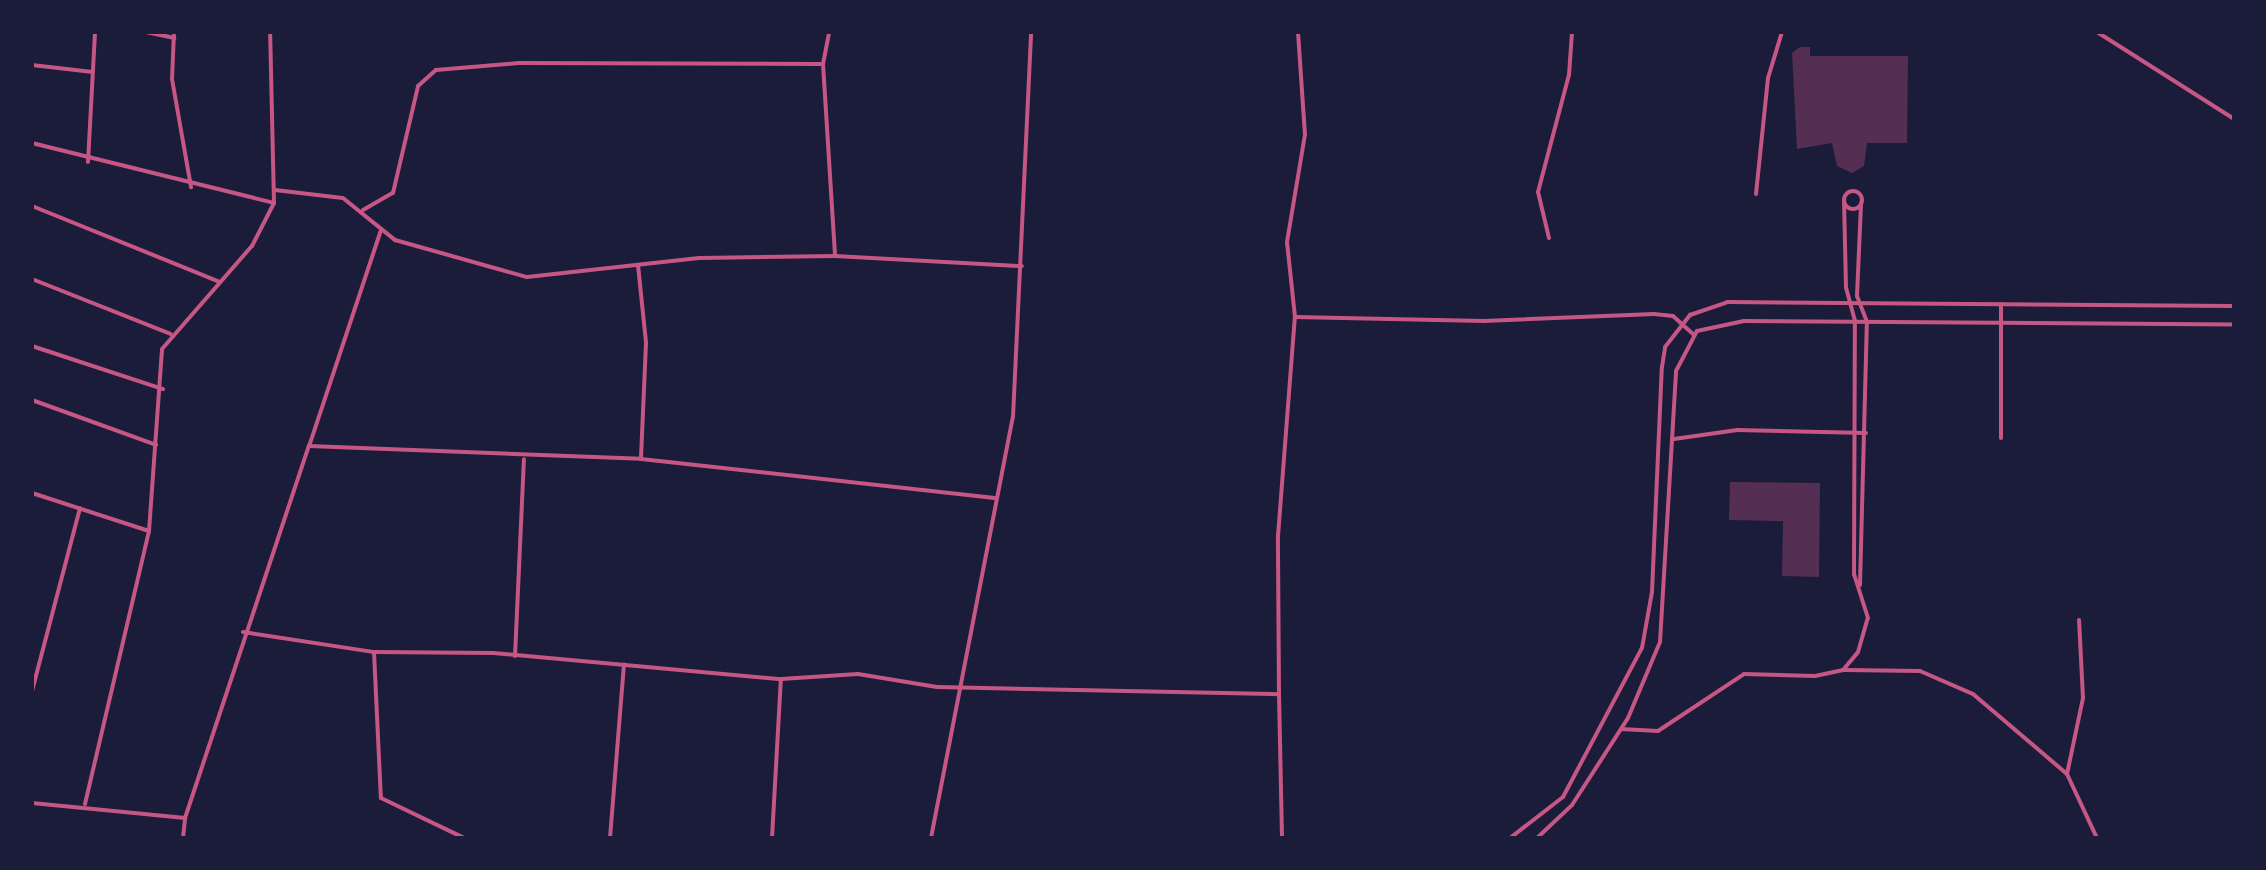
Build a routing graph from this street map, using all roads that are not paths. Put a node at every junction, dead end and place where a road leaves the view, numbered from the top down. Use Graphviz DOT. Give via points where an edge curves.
graph roads {
  1 [pos="95,32"];
  2 [pos="146,32"];
  3 [pos="270,32"];
  4 [pos="829,32"];
  5 [pos="1031,32"];
  6 [pos="1298,32"];
  7 [pos="1572,32"];
  8 [pos="1782,32"];
  9 [pos="2097,32"];
  10 [pos="174,35"];
  11 [pos="823,64"];
  12 [pos="32,65"];
  13 [pos="93,72"];
  14 [pos="2234,119"];
  15 [pos="32,143"];
  16 [pos="88,162"];
  17 [pos="191,187"];
  18 [pos="275,190"];
  19 [pos="1756,194"];
  20 [pos="274,203"];
  21 [pos="1844,203"];
  22 [pos="1861,203"];
  23 [pos="32,206"];
  24 [pos="362,210"];
  25 [pos="381,230"];
  26 [pos="1549,238"];
  27 [pos="835,256"];
  28 [pos="638,265"];
  29 [pos="1022,266"];
  30 [pos="32,279"];
  31 [pos="218,281"];
  32 [pos="1848,303"];
  33 [pos="1860,303"];
  34 [pos="2001,304"];
  35 [pos="2234,306"];
  36 [pos="1295,317"];
  37 [pos="1855,321"];
  38 [pos="1867,322"];
  39 [pos="1681,323"];
  40 [pos="2001,323"];
  41 [pos="2234,324"];
  42 [pos="171,334"];
  43 [pos="1694,335"];
  44 [pos="32,346"];
  45 [pos="163,389"];
  46 [pos="32,400"];
  47 [pos="1855,433"];
  48 [pos="1866,433"];
  49 [pos="2001,438"];
  50 [pos="1674,439"];
  51 [pos="156,445"];
  52 [pos="309,446"];
  53 [pos="524,459"];
  54 [pos="641,459"];
  55 [pos="32,493"];
  56 [pos="998,498"];
  57 [pos="80,508"];
  58 [pos="149,531"];
  59 [pos="1860,585"];
  60 [pos="2079,620"];
  61 [pos="243,632"];
  62 [pos="374,652"];
  63 [pos="515,656"];
  64 [pos="624,665"];
  65 [pos="1843,670"];
  66 [pos="781,679"];
  67 [pos="963,687"];
  68 [pos="32,691"];
  69 [pos="1279,694"];
  70 [pos="1621,729"];
  71 [pos="2067,774"];
  72 [pos="32,803"];
  73 [pos="85,804"];
  74 [pos="185,818"];
  75 [pos="183,838"];
  76 [pos="464,838"];
  77 [pos="610,838"];
  78 [pos="772,838"];
  79 [pos="931,838"];
  80 [pos="1282,838"];
  81 [pos="1510,838"];
  82 [pos="1537,838"];
  83 [pos="2097,838"];
  1 -- 13 [label="street"];
  2 -- 10 [label="street"];
  3 -- 18 [label="street"];
  4 -- 11 [label="street"];
  5 -- 29 [label="street"];
  6 -- 36 [label="street" via="1305,135 1286,280"];
  7 -- 26 [label="street" via="1569,75 1538,192"];
  8 -- 19 [label="street" via="1768,78"];
  9 -- 14 [label="street"];
  10 -- 17 [label="street" via="178,126"];
  11 -- 24 [label="street" via="519,63 436,70 418,86 393,193"];
  11 -- 27 [label="street"];
  12 -- 13 [label="street"];
  13 -- 16 [label="street"];
  15 -- 16 [label="street"];
  16 -- 17 [label="street"];
  17 -- 20 [label="street"];
  18 -- 20 [label="street"];
  18 -- 24 [label="street" via="343,198"];
  20 -- 31 [label="street" via="266,227"];
  21 -- 22 [label="street"];
  21 -- 22 [label="street" via="1853,190"];
  21 -- 32 [label="street"];
  22 -- 33 [label="street"];
  23 -- 31 [label="street"];
  24 -- 25 [label="street"];
  25 -- 28 [label="street" via="451,258 527,277"];
  25 -- 52 [label="street"];
  27 -- 28 [label="street"];
  27 -- 29 [label="street"];
  28 -- 54 [label="street" via="646,343"];
  29 -- 56 [label="street" via="1013,417"];
  30 -- 42 [label="street"];
  31 -- 42 [label="street"];
  32 -- 33 [label="street"];
  32 -- 37 [label="street"];
  32 -- 39 [label="street" via="1727,302 1706,306"];
  33 -- 34 [label="street"];
  33 -- 38 [label="street"];
  34 -- 35 [label="street"];
  34 -- 40 [label="street"];
  36 -- 39 [label="street" via="1484,321 1654,314"];
  36 -- 69 [label="street" via="1278,536"];
  37 -- 38 [label="street"];
  37 -- 43 [label="street" via="1716,322"];
  37 -- 47 [label="street"];
  38 -- 40 [label="street"];
  38 -- 48 [label="street"];
  39 -- 43 [label="street"];
  39 -- 81 [label="street" via="1662,367 1652,592 1642,648 1563,797"];
  40 -- 41 [label="street"];
  40 -- 49 [label="street"];
  42 -- 45 [label="street" via="159,363"];
  43 -- 50 [label="street" via="1676,371"];
  44 -- 45 [label="street"];
  45 -- 51 [label="street"];
  46 -- 51 [label="street"];
  47 -- 48 [label="street"];
  47 -- 50 [label="street" via="1737,430"];
  47 -- 59 [label="street" via="1854,574"];
  48 -- 59 [label="street"];
  50 -- 70 [label="street" via="1660,642"];
  51 -- 58 [label="street"];
  52 -- 53 [label="street"];
  52 -- 61 [label="street"];
  53 -- 54 [label="street"];
  53 -- 63 [label="street"];
  54 -- 56 [label="street"];
  55 -- 57 [label="street"];
  56 -- 67 [label="street"];
  57 -- 58 [label="street"];
  57 -- 68 [label="street"];
  58 -- 73 [label="street"];
  59 -- 65 [label="street" via="1868,618 1854,662"];
  60 -- 71 [label="street" via="2083,698"];
  61 -- 62 [label="street"];
  61 -- 74 [label="street"];
  62 -- 63 [label="street"];
  62 -- 76 [label="street" via="381,798"];
  63 -- 64 [label="street"];
  64 -- 66 [label="street"];
  64 -- 77 [label="street"];
  65 -- 70 [label="street" via="1744,674 1658,731"];
  65 -- 71 [label="street" via="1920,671 1973,694"];
  66 -- 67 [label="street" via="858,674"];
  66 -- 78 [label="street"];
  67 -- 69 [label="street"];
  67 -- 79 [label="street"];
  69 -- 80 [label="street"];
  70 -- 82 [label="street" via="1572,805"];
  71 -- 83 [label="street"];
  72 -- 73 [label="street"];
  73 -- 74 [label="street" via="109,815"];
  74 -- 75 [label="street"];
}
